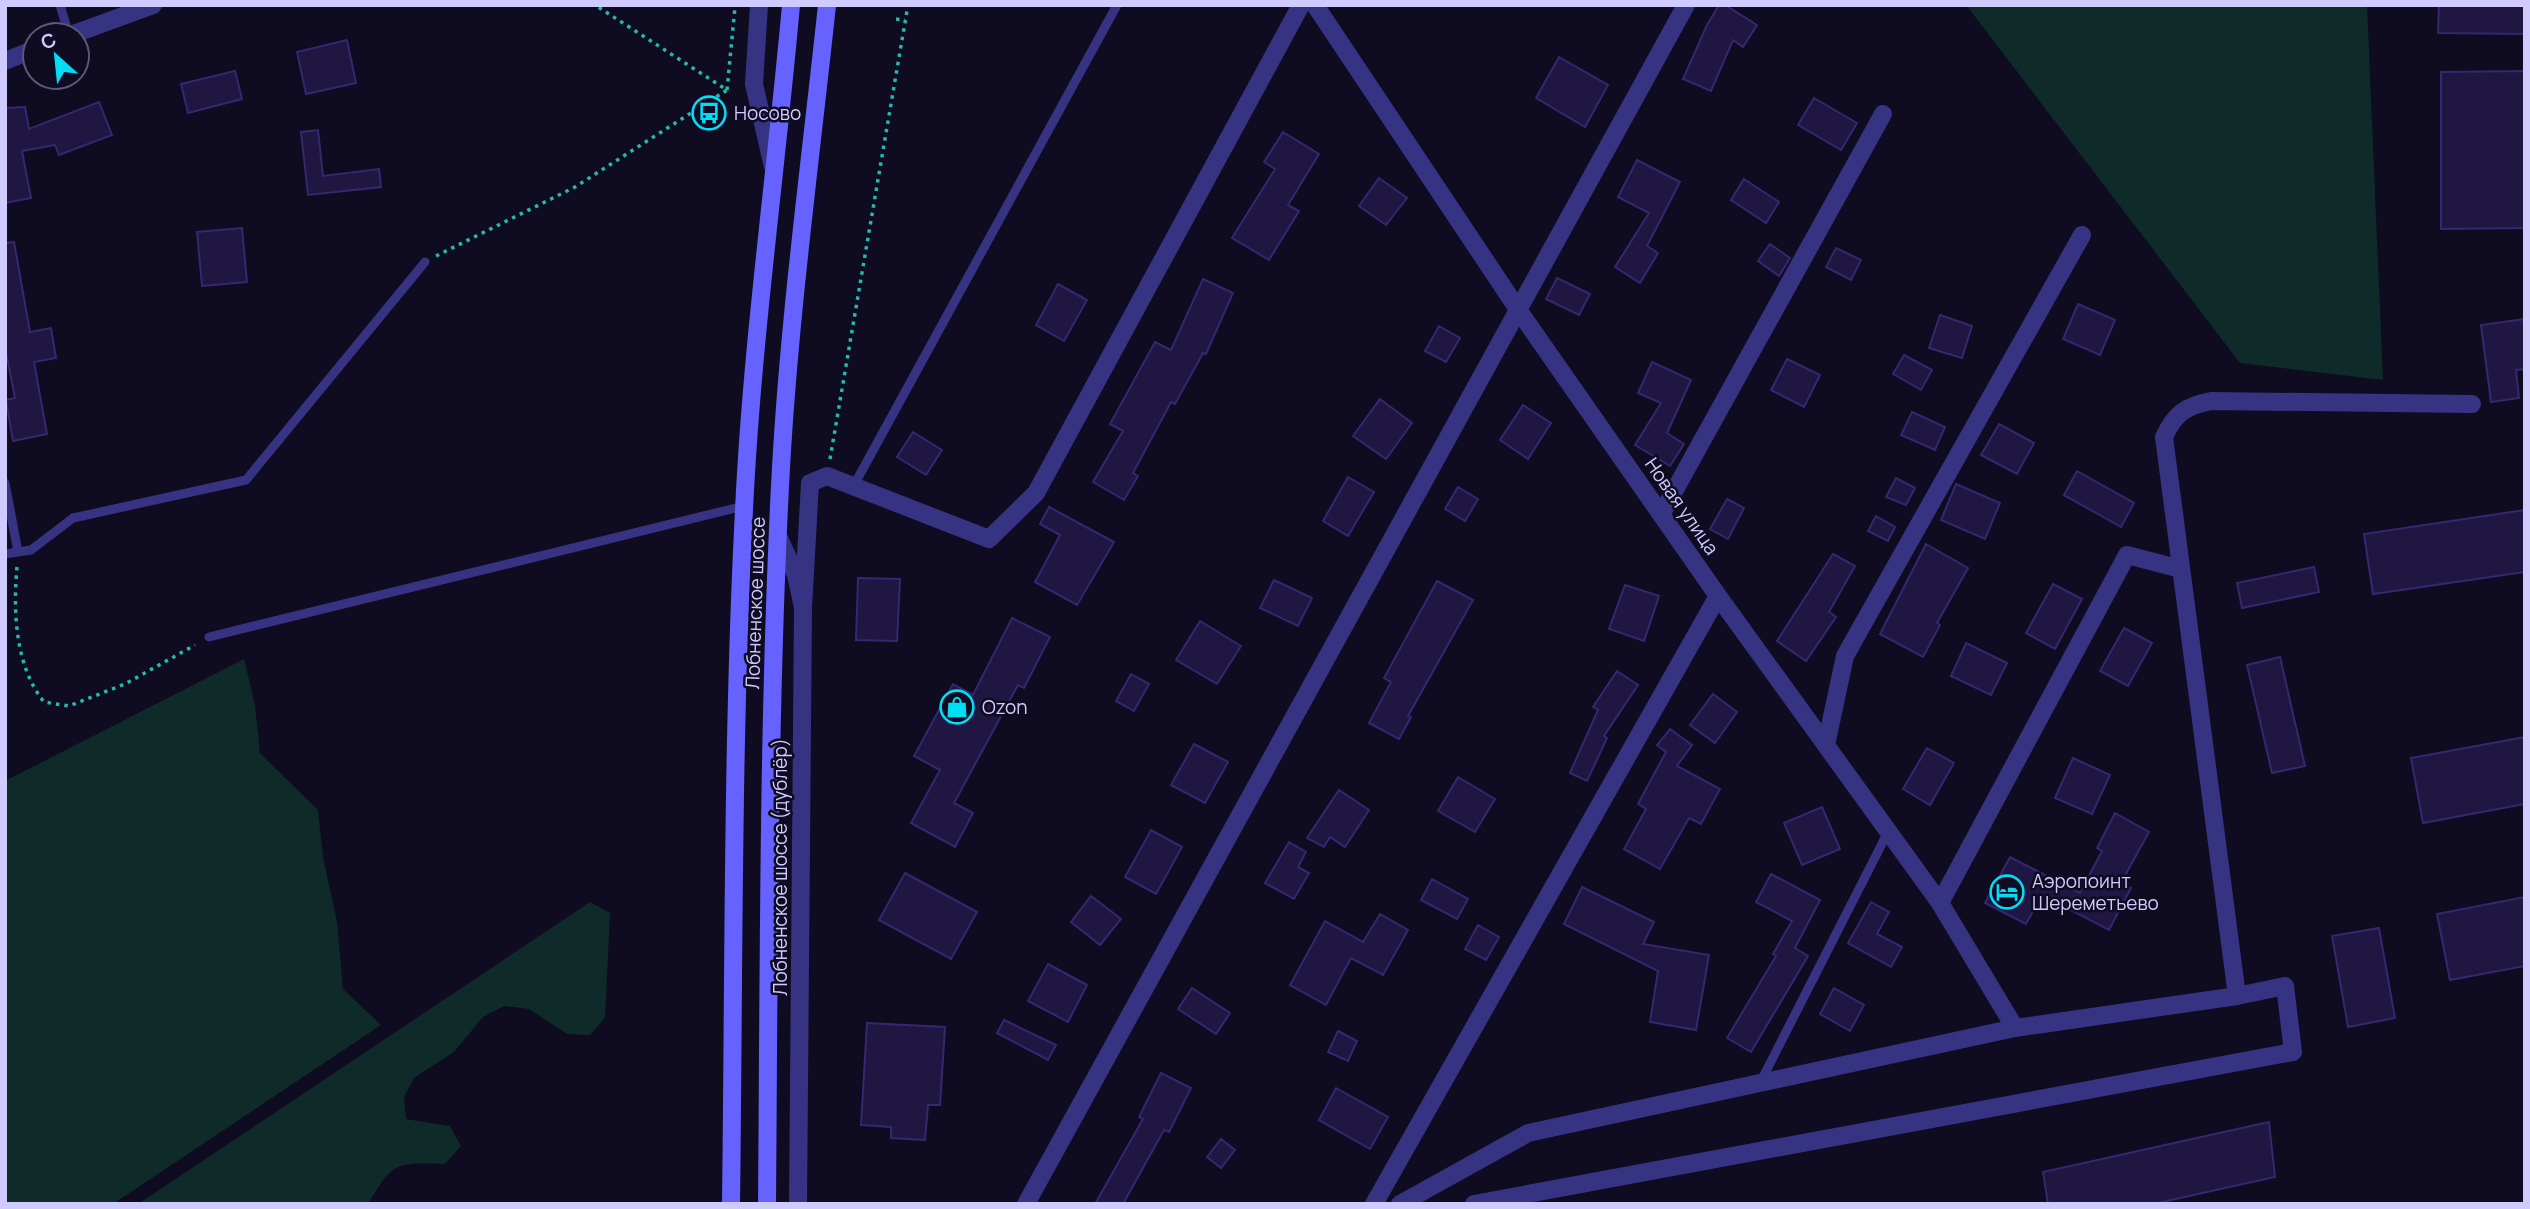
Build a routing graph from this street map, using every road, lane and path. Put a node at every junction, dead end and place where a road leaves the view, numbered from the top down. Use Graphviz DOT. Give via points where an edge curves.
graph roads {
  1 [pos="153,5"];
  2 [pos="594,5"];
  3 [pos="759,5"];
  4 [pos="791,5"];
  5 [pos="827,5"];
  6 [pos="908,5"];
  7 [pos="1117,5"];
  8 [pos="1301,5"];
  9 [pos="1315,5"];
  10 [pos="1686,5"];
  11 [pos="735,7"];
  12 [pos="896,19"];
  13 [pos="905,20"];
  14 [pos="91,27"];
  15 [pos="727,90"];
  16 [pos="1882,114"];
  17 [pos="773,167"];
  18 [pos="2082,235"];
  19 [pos="425,262"];
  20 [pos="1519,310"];
  21 [pos="2472,404"];
  22 [pos="827,476"];
  23 [pos="5,483"];
  24 [pos="853,487"];
  25 [pos="744,506"];
  26 [pos="1662,513"];
  27 [pos="778,536"];
  28 [pos="18,552"];
  29 [pos="5,554"];
  30 [pos="2181,569"];
  31 [pos="1718,596"];
  32 [pos="803,608"];
  33 [pos="209,637"];
  34 [pos="1826,745"];
  35 [pos="1888,832"];
  36 [pos="1940,903"];
  37 [pos="2237,996"];
  38 [pos="2015,1028"];
  39 [pos="1759,1084"];
  40 [pos="731,1204"];
  41 [pos="767,1204"];
  42 [pos="798,1204"];
  43 [pos="1026,1204"];
  44 [pos="1374,1204"];
  45 [pos="1399,1204"];
  46 [pos="1474,1204"];
  1 -- 14 [label="street"];
  2 -- 15 [label="path"];
  3 -- 17 [label="street" via="754,84"];
  4 -- 17 [label="main road, Лобненское шоссе"];
  5 -- 27 [label="main road, Лобненское шоссе" via="796,285"];
  6 -- 13 [label="path"];
  7 -- 24 [label="lane"];
  8 -- 24 [label="street" via="1036,493 989,539"];
  9 -- 20 [label="street, Новая улица"];
  10 -- 20 [label="street"];
  11 -- 15 [label="path"];
  12 -- 13 [label="path"];
  13 -- 22 [label="path"];
  15 -- 19 [label="path" via="575,187"];
  16 -- 26 [label="street"];
  17 -- 25 [label="main road, Лобненское шоссе"];
  18 -- 34 [label="street" via="1845,656"];
  19 -- 28 [label="lane" via="246,480 73,518 31,550"];
  20 -- 26 [label="street, Новая улица"];
  20 -- 43 [label="street"];
  21 -- 30 [label="street" via="2211,401 2189,406 2172,419 2164,437"];
  22 -- 24 [label="street"];
  22 -- 32 [label="street" via="810,483"];
  23 -- 28 [label="lane"];
  25 -- 33 [label="lane"];
  25 -- 40 [label="main road, Лобненское шоссе" via="737,677"];
  26 -- 31 [label="street, Новая улица"];
  27 -- 32 [label="street, Лобненское шоссе (дублёр)" via="796,575"];
  27 -- 41 [label="main road, Лобненское шоссе"];
  28 -- 29 [label="lane"];
  28 -- 33 [label="path" via="13,608 31,685 44,702 69,706 125,684"];
  30 -- 36 [label="street" via="2127,555"];
  30 -- 37 [label="street"];
  31 -- 34 [label="street, Новая улица"];
  31 -- 44 [label="street"];
  32 -- 42 [label="street, Лобненское шоссе (дублёр)"];
  34 -- 35 [label="street, Новая улица"];
  35 -- 36 [label="street, Новая улица"];
  35 -- 39 [label="lane"];
  36 -- 38 [label="street, Новая улица"];
  37 -- 38 [label="street"];
  37 -- 46 [label="street" via="2285,986 2292,1052"];
  38 -- 39 [label="street"];
  39 -- 45 [label="street" via="1528,1133"];
}
